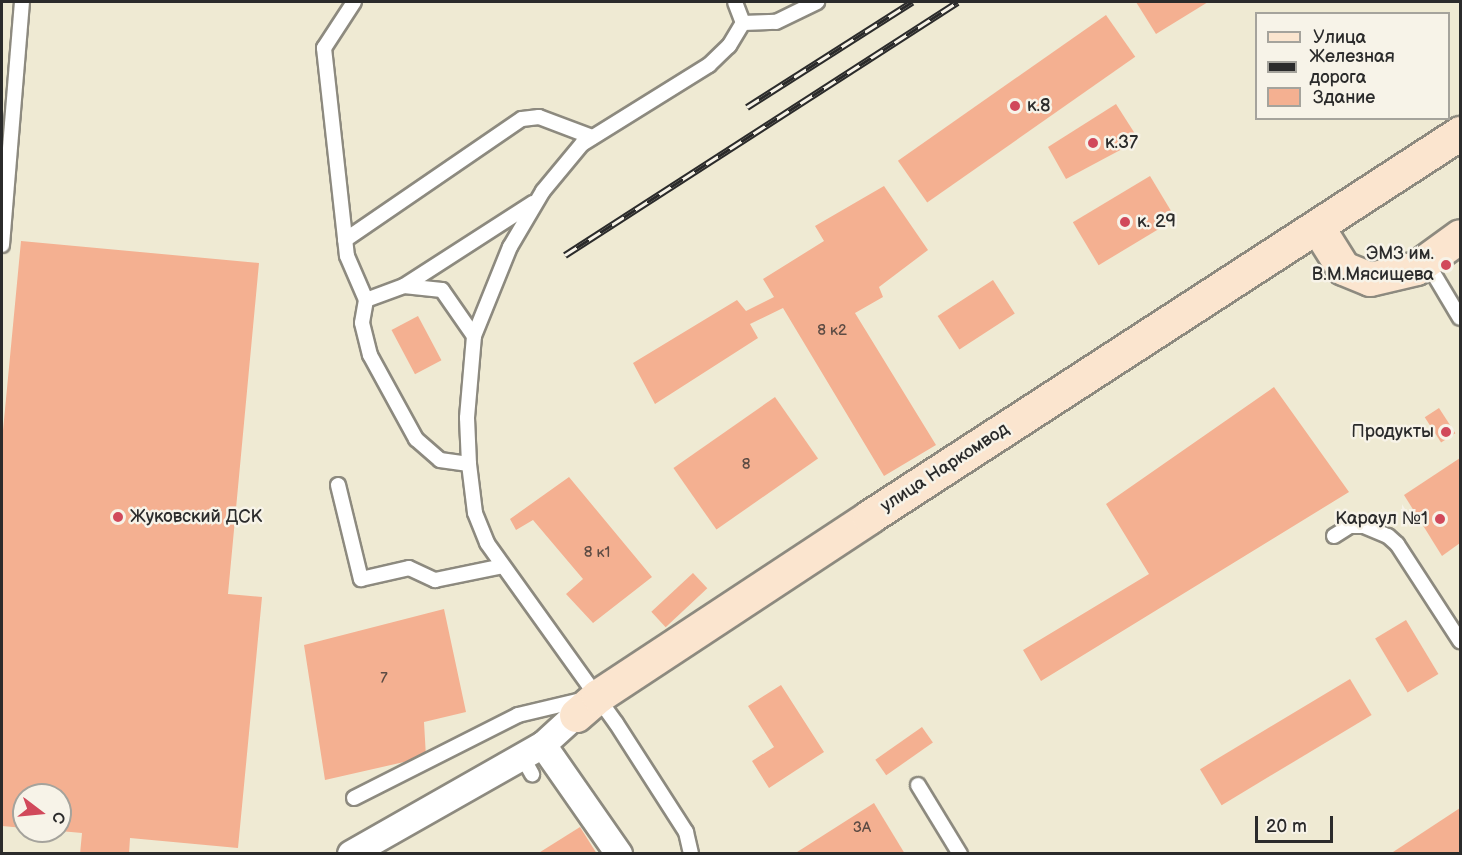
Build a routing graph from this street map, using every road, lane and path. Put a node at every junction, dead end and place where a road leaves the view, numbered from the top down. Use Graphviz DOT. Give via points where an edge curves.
graph roads {
  1 [pos="22,2"];
  2 [pos="354,2"];
  3 [pos="735,2"];
  4 [pos="817,2"];
  5 [pos="743,23"];
  6 [pos="1460,134"];
  7 [pos="592,137"];
  8 [pos="537,200"];
  9 [pos="3,213"];
  10 [pos="1318,228"];
  11 [pos="1461,236"];
  12 [pos="345,240"];
  13 [pos="2,245"];
  14 [pos="1426,261"];
  15 [pos="404,286"];
  16 [pos="366,300"];
  17 [pos="1461,318"];
  18 [pos="474,336"];
  19 [pos="469,464"];
  20 [pos="338,485"];
  21 [pos="1334,536"];
  22 [pos="503,566"];
  23 [pos="1461,641"];
  24 [pos="587,705"];
  25 [pos="532,758"];
  26 [pos="918,785"];
  27 [pos="354,798"];
  28 [pos="351,854"];
  29 [pos="619,854"];
  30 [pos="691,854"];
  31 [pos="960,854"];
  1 -- 9 [label="lane"];
  2 -- 12 [label="lane" via="324,48"];
  3 -- 5 [label="lane"];
  4 -- 5 [label="lane" via="776,22"];
  5 -- 7 [label="lane" via="729,46 709,64"];
  6 -- 10 [label="street, улица Наркомвод"];
  7 -- 8 [label="lane"];
  7 -- 12 [label="lane" via="539,117 522,119"];
  8 -- 15 [label="lane"];
  8 -- 18 [label="lane" via="510,247"];
  9 -- 13 [label="lane"];
  10 -- 14 [label="street" via="1342,268 1370,279 1394,275"];
  10 -- 24 [label="street, улица Наркомвод"];
  11 -- 14 [label="street"];
  12 -- 16 [label="lane" via="347,256"];
  14 -- 17 [label="lane"];
  15 -- 16 [label="lane"];
  15 -- 18 [label="lane" via="442,290"];
  16 -- 19 [label="lane" via="362,323 370,355 416,439 440,460"];
  18 -- 19 [label="lane" via="467,418"];
  19 -- 22 [label="lane" via="475,513 487,543"];
  20 -- 22 [label="lane" via="361,579 409,568 435,580"];
  21 -- 23 [label="lane" via="1350,526 1364,526 1388,536"];
  22 -- 24 [label="lane"];
  24 -- 25 [label="street"];
  24 -- 27 [label="lane" via="518,715"];
  24 -- 30 [label="lane" via="686,832"];
  25 -- 28 [label="street"];
  25 -- 29 [label="street"];
  26 -- 31 [label="lane"];
}
